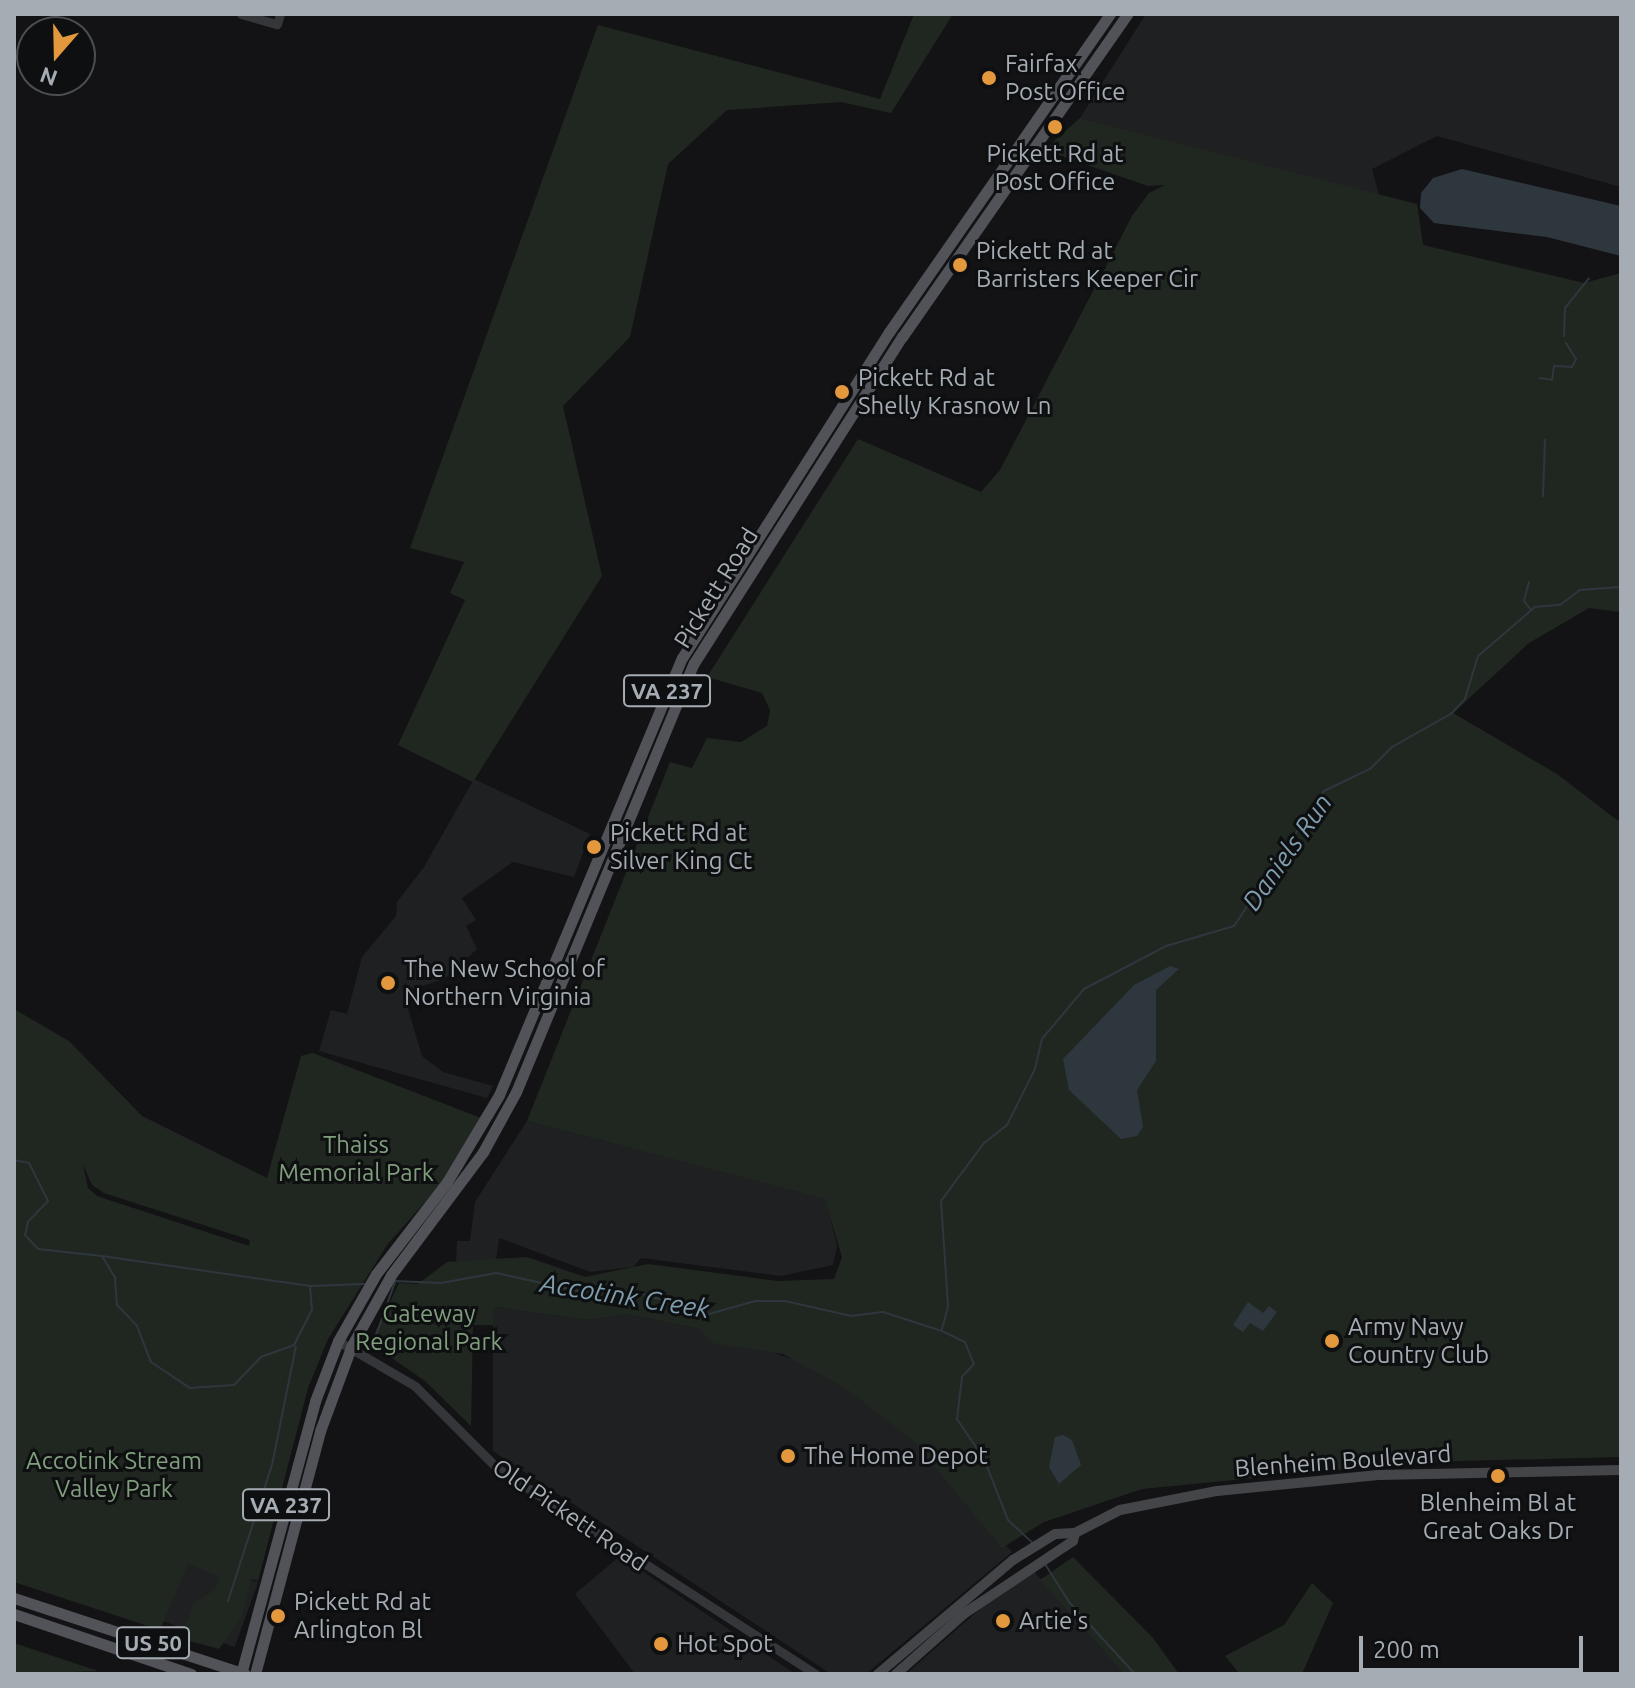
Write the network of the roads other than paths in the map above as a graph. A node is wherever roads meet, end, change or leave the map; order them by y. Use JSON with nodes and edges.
{"nodes":[{"id":1,"x":241,"y":14,"type":"edge"},
{"id":2,"x":1110,"y":14,"type":"edge"},
{"id":3,"x":1127,"y":14,"type":"edge"},
{"id":4,"x":278,"y":19,"type":"edge"},
{"id":5,"x":338,"y":1341,"type":"junction"},
{"id":6,"x":351,"y":1347,"type":"junction"},
{"id":7,"x":1621,"y":1470,"type":"edge"},
{"id":8,"x":1075,"y":1533,"type":"junction"},
{"id":9,"x":14,"y":1598,"type":"edge"},
{"id":10,"x":14,"y":1614,"type":"edge"},
{"id":11,"x":243,"y":1673,"type":"edge"},
{"id":12,"x":191,"y":1674,"type":"edge"},
{"id":13,"x":255,"y":1674,"type":"edge"},
{"id":14,"x":815,"y":1674,"type":"edge"},
{"id":15,"x":878,"y":1674,"type":"edge"},
{"id":16,"x":896,"y":1674,"type":"edge"}],
"edges":[{"from":1,"to":4,"type":"street"},
{"from":2,"to":5,"type":"main road","name":"Pickett Road","number":"VA 237"},
{"from":3,"to":6,"type":"main road","name":"Pickett Road","number":"VA 237"},
{"from":5,"to":6,"type":"street","name":"Old Pickett Road"},
{"from":5,"to":11,"type":"main road","name":"Pickett Road","number":"VA 237"},
{"from":6,"to":13,"type":"main road","name":"Pickett Road","number":"VA 237"},
{"from":6,"to":14,"type":"street","name":"Old Pickett Road"},
{"from":7,"to":8,"type":"main road","name":"Blenheim Boulevard"},
{"from":8,"to":15,"type":"main road","name":"Blenheim Boulevard"},
{"from":8,"to":16,"type":"main road","name":"Blenheim Boulevard"},
{"from":9,"to":11,"type":"main road","number":"US 50"},
{"from":10,"to":12,"type":"main road","number":"US 50"}]}
